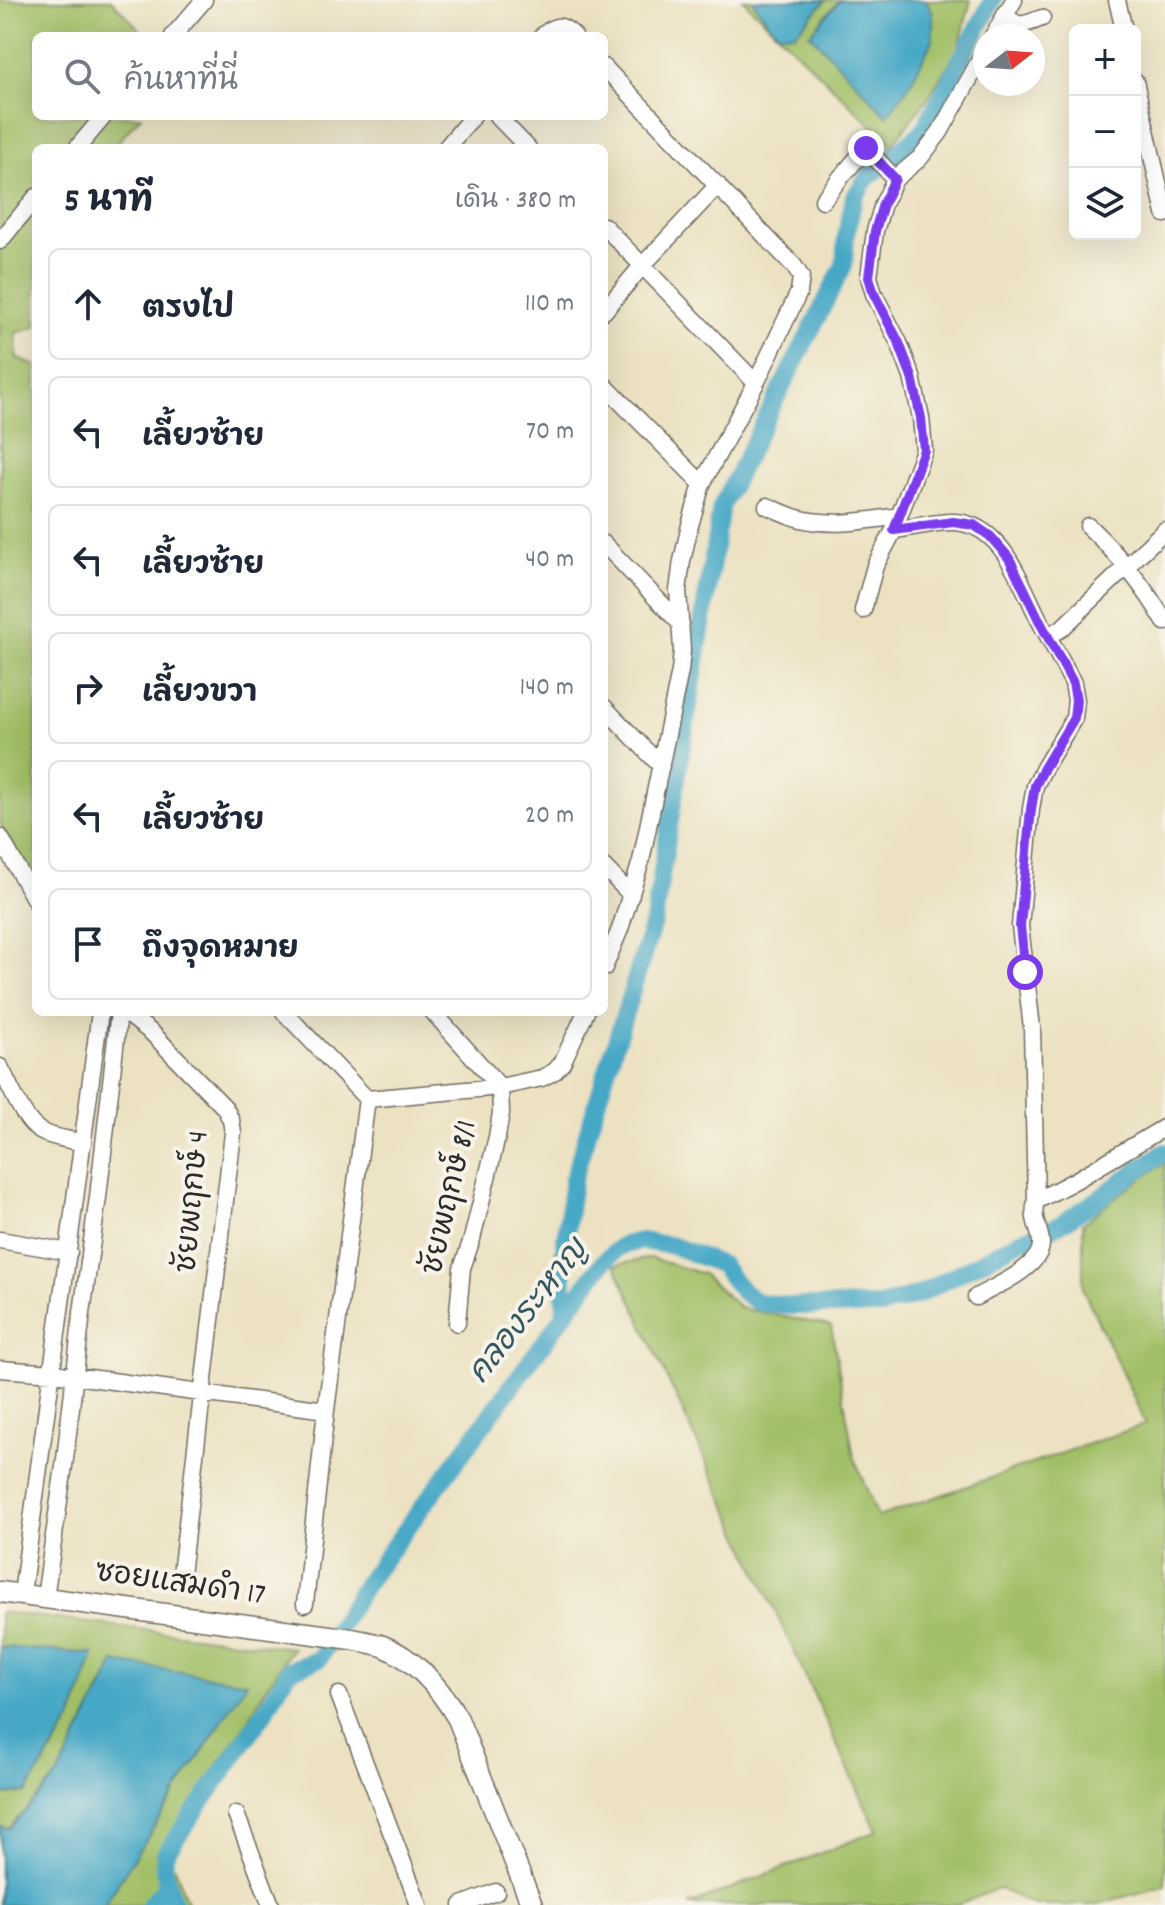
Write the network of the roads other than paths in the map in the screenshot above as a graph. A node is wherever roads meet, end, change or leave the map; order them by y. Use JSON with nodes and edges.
{"nodes":[{"id":1,"x":204,"y":0,"type":"edge"},
{"id":2,"x":1117,"y":0,"type":"edge"},
{"id":3,"x":1009,"y":7,"type":"edge"},
{"id":4,"x":1042,"y":18,"type":"dead end"},
{"id":5,"x":1123,"y":24,"type":"edge"},
{"id":6,"x":176,"y":32,"type":"edge"},
{"id":7,"x":547,"y":32,"type":"edge"},
{"id":8,"x":569,"y":32,"type":"edge"},
{"id":9,"x":608,"y":71,"type":"edge"},
{"id":10,"x":973,"y":73,"type":"edge"},
{"id":11,"x":1138,"y":96,"type":"edge"},
{"id":12,"x":101,"y":120,"type":"edge"},
{"id":13,"x":470,"y":120,"type":"edge"},
{"id":14,"x":501,"y":120,"type":"edge"},
{"id":15,"x":80,"y":144,"type":"edge"},
{"id":16,"x":449,"y":144,"type":"edge"},
{"id":17,"x":524,"y":144,"type":"edge"},
{"id":18,"x":895,"y":179,"type":"junction"},
{"id":19,"x":718,"y":185,"type":"junction"},
{"id":20,"x":823,"y":200,"type":"dead end"},
{"id":21,"x":32,"y":202,"type":"edge"},
{"id":22,"x":1165,"y":214,"type":"edge"},
{"id":23,"x":608,"y":230,"type":"edge"},
{"id":24,"x":0,"y":241,"type":"edge"},
{"id":25,"x":642,"y":266,"type":"junction"},
{"id":26,"x":608,"y":306,"type":"edge"},
{"id":27,"x":756,"y":383,"type":"junction"},
{"id":28,"x":608,"y":389,"type":"edge"},
{"id":29,"x":702,"y":484,"type":"junction"},
{"id":30,"x":767,"y":506,"type":"dead end"},
{"id":31,"x":896,"y":523,"type":"junction"},
{"id":32,"x":1088,"y":526,"type":"dead end"},
{"id":33,"x":1165,"y":530,"type":"edge"},
{"id":34,"x":608,"y":548,"type":"edge"},
{"id":35,"x":1127,"y":567,"type":"junction"},
{"id":36,"x":863,"y":610,"type":"dead end"},
{"id":37,"x":1165,"y":622,"type":"edge"},
{"id":38,"x":681,"y":624,"type":"junction"},
{"id":39,"x":1048,"y":636,"type":"junction"},
{"id":40,"x":608,"y":711,"type":"edge"},
{"id":41,"x":661,"y":766,"type":"junction"},
{"id":42,"x":0,"y":837,"type":"edge"},
{"id":43,"x":608,"y":871,"type":"edge"},
{"id":44,"x":32,"y":895,"type":"edge"},
{"id":45,"x":631,"y":895,"type":"junction"},
{"id":46,"x":608,"y":958,"type":"edge"},
{"id":47,"x":99,"y":1016,"type":"edge"},
{"id":48,"x":121,"y":1016,"type":"edge"},
{"id":49,"x":128,"y":1016,"type":"edge"},
{"id":50,"x":288,"y":1016,"type":"edge"},
{"id":51,"x":437,"y":1016,"type":"edge"},
{"id":52,"x":584,"y":1016,"type":"edge"},
{"id":53,"x":0,"y":1067,"type":"edge"},
{"id":54,"x":500,"y":1087,"type":"junction"},
{"id":55,"x":367,"y":1099,"type":"junction"},
{"id":56,"x":1165,"y":1127,"type":"edge"},
{"id":57,"x":83,"y":1143,"type":"junction"},
{"id":58,"x":77,"y":1194,"type":"junction"},
{"id":59,"x":98,"y":1197,"type":"junction"},
{"id":60,"x":1034,"y":1209,"type":"junction"},
{"id":61,"x":0,"y":1240,"type":"edge"},
{"id":62,"x":69,"y":1252,"type":"junction"},
{"id":63,"x":976,"y":1297,"type":"dead end"},
{"id":64,"x":62,"y":1309,"type":"junction"},
{"id":65,"x":82,"y":1313,"type":"junction"},
{"id":66,"x":457,"y":1323,"type":"dead end"},
{"id":67,"x":0,"y":1369,"type":"edge"},
{"id":68,"x":53,"y":1373,"type":"junction"},
{"id":69,"x":74,"y":1377,"type":"junction"},
{"id":70,"x":203,"y":1393,"type":"junction"},
{"id":71,"x":326,"y":1410,"type":"junction"},
{"id":72,"x":42,"y":1456,"type":"junction"},
{"id":73,"x":65,"y":1459,"type":"junction"},
{"id":74,"x":180,"y":1583,"type":"dead end"},
{"id":75,"x":0,"y":1592,"type":"edge"},
{"id":76,"x":22,"y":1594,"type":"junction"},
{"id":77,"x":45,"y":1598,"type":"junction"},
{"id":78,"x":305,"y":1604,"type":"dead end"},
{"id":79,"x":339,"y":1695,"type":"dead end"},
{"id":80,"x":236,"y":1814,"type":"dead end"},
{"id":81,"x":496,"y":1892,"type":"dead end"},
{"id":82,"x":271,"y":1905,"type":"edge"},
{"id":83,"x":419,"y":1905,"type":"edge"},
{"id":84,"x":462,"y":1905,"type":"edge"},
{"id":85,"x":532,"y":1905,"type":"edge"}],
"edges":[{"from":1,"to":6,"type":"street"},
{"from":2,"to":5,"type":"street"},
{"from":3,"to":4,"type":"street"},
{"from":7,"to":8,"type":"street"},
{"from":9,"to":19,"type":"street"},
{"from":10,"to":18,"type":"street"},
{"from":11,"to":22,"type":"street"},
{"from":12,"to":15,"type":"street"},
{"from":13,"to":16,"type":"street"},
{"from":14,"to":17,"type":"street"},
{"from":18,"to":20,"type":"street"},
{"from":18,"to":31,"type":"street"},
{"from":19,"to":25,"type":"street"},
{"from":19,"to":27,"type":"street"},
{"from":21,"to":24,"type":"street"},
{"from":23,"to":25,"type":"street"},
{"from":25,"to":26,"type":"street"},
{"from":25,"to":27,"type":"street"},
{"from":27,"to":29,"type":"street"},
{"from":28,"to":29,"type":"street"},
{"from":29,"to":38,"type":"street"},
{"from":30,"to":31,"type":"street"},
{"from":31,"to":36,"type":"street"},
{"from":31,"to":39,"type":"street"},
{"from":32,"to":35,"type":"street"},
{"from":33,"to":35,"type":"street"},
{"from":34,"to":38,"type":"street"},
{"from":35,"to":37,"type":"street"},
{"from":35,"to":39,"type":"street"},
{"from":38,"to":41,"type":"street"},
{"from":39,"to":60,"type":"street"},
{"from":40,"to":41,"type":"street"},
{"from":41,"to":45,"type":"street"},
{"from":42,"to":44,"type":"street"},
{"from":43,"to":45,"type":"street"},
{"from":45,"to":46,"type":"street"},
{"from":47,"to":57,"type":"street"},
{"from":48,"to":59,"type":"street"},
{"from":49,"to":70,"type":"street","name":"ชัยพฤกษ์ 4"},
{"from":50,"to":55,"type":"street"},
{"from":51,"to":54,"type":"street"},
{"from":52,"to":54,"type":"street"},
{"from":53,"to":57,"type":"street"},
{"from":54,"to":55,"type":"street"},
{"from":54,"to":66,"type":"street","name":"ชัยพฤกษ์ 8/1"},
{"from":55,"to":71,"type":"street"},
{"from":56,"to":60,"type":"street"},
{"from":57,"to":58,"type":"street"},
{"from":58,"to":59,"type":"street"},
{"from":58,"to":62,"type":"street"},
{"from":59,"to":65,"type":"street"},
{"from":60,"to":63,"type":"street"},
{"from":61,"to":62,"type":"street"},
{"from":62,"to":64,"type":"street"},
{"from":64,"to":65,"type":"street"},
{"from":64,"to":68,"type":"street"},
{"from":65,"to":69,"type":"street"},
{"from":67,"to":68,"type":"street"},
{"from":68,"to":69,"type":"street"},
{"from":68,"to":72,"type":"street"},
{"from":69,"to":70,"type":"street"},
{"from":69,"to":73,"type":"street"},
{"from":70,"to":71,"type":"street"},
{"from":70,"to":74,"type":"street"},
{"from":71,"to":78,"type":"street"},
{"from":72,"to":73,"type":"street"},
{"from":72,"to":76,"type":"street"},
{"from":73,"to":77,"type":"street"},
{"from":75,"to":76,"type":"street","name":"ซอยแสมดำ 17"},
{"from":76,"to":77,"type":"street","name":"ซอยแสมดำ 17"},
{"from":77,"to":85,"type":"street","name":"ซอยแสมดำ 17"},
{"from":79,"to":83,"type":"street"},
{"from":80,"to":82,"type":"street"},
{"from":81,"to":84,"type":"street"}]}
